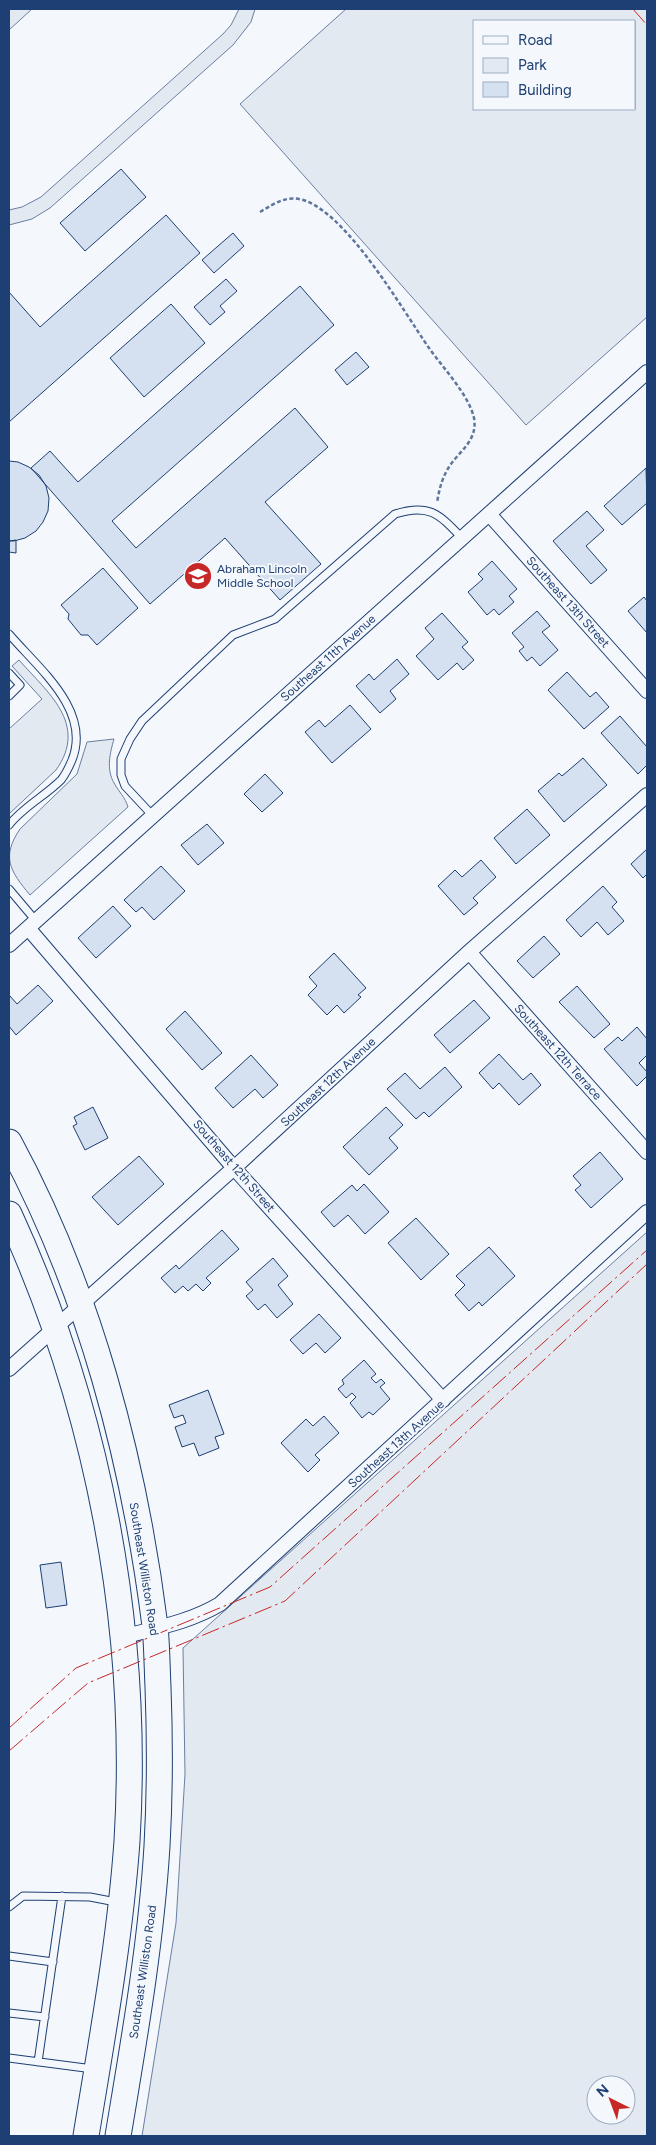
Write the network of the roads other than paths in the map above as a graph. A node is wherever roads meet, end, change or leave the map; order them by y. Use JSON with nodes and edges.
{"nodes":[{"id":1,"x":647,"y":372,"type":"edge"},
{"id":2,"x":489,"y":514,"type":"junction"},
{"id":3,"x":462,"y":538,"type":"junction"},
{"id":4,"x":9,"y":634,"type":"edge"},
{"id":5,"x":9,"y":673,"type":"edge"},
{"id":6,"x":647,"y":691,"type":"edge"},
{"id":7,"x":9,"y":696,"type":"edge"},
{"id":8,"x":647,"y":795,"type":"edge"},
{"id":9,"x":153,"y":816,"type":"junction"},
{"id":10,"x":9,"y":825,"type":"edge"},
{"id":11,"x":9,"y":889,"type":"edge"},
{"id":12,"x":32,"y":924,"type":"junction"},
{"id":13,"x":9,"y":945,"type":"edge"},
{"id":14,"x":469,"y":952,"type":"junction"},
{"id":15,"x":9,"y":1142,"type":"edge"},
{"id":16,"x":647,"y":1152,"type":"edge"},
{"id":17,"x":234,"y":1168,"type":"junction"},
{"id":18,"x":647,"y":1212,"type":"edge"},
{"id":19,"x":9,"y":1214,"type":"edge"},
{"id":20,"x":81,"y":1303,"type":"junction"},
{"id":21,"x":56,"y":1327,"type":"junction"},
{"id":22,"x":9,"y":1368,"type":"edge"},
{"id":23,"x":443,"y":1400,"type":"junction"},
{"id":24,"x":155,"y":1628,"type":"junction"},
{"id":25,"x":122,"y":1636,"type":"junction"},
{"id":26,"x":62,"y":1896,"type":"junction"},
{"id":27,"x":121,"y":1903,"type":"junction"},
{"id":28,"x":152,"y":1905,"type":"junction"},
{"id":29,"x":9,"y":1907,"type":"edge"},
{"id":30,"x":9,"y":1956,"type":"edge"},
{"id":31,"x":53,"y":1962,"type":"junction"},
{"id":32,"x":9,"y":2013,"type":"edge"},
{"id":33,"x":44,"y":2017,"type":"junction"},
{"id":34,"x":9,"y":2058,"type":"edge"},
{"id":35,"x":38,"y":2062,"type":"junction"},
{"id":36,"x":97,"y":2070,"type":"junction"},
{"id":37,"x":86,"y":2136,"type":"edge"},
{"id":38,"x":118,"y":2136,"type":"edge"}],
"edges":[{"from":1,"to":2,"type":"street","name":"Southeast 11th Avenue"},
{"from":2,"to":3,"type":"street","name":"Southeast 11th Avenue"},
{"from":2,"to":6,"type":"street","name":"Southeast 13th Street"},
{"from":3,"to":9,"type":"street","name":"Southeast 11th Avenue"},
{"from":3,"to":9,"type":"lane"},
{"from":4,"to":10,"type":"lane"},
{"from":5,"to":7,"type":"lane"},
{"from":8,"to":14,"type":"street","name":"Southeast 12th Avenue"},
{"from":9,"to":12,"type":"street","name":"Southeast 11th Avenue"},
{"from":11,"to":12,"type":"lane"},
{"from":12,"to":13,"type":"street","name":"Southeast 11th Avenue"},
{"from":12,"to":17,"type":"street","name":"Southeast 12th Street"},
{"from":14,"to":16,"type":"street","name":"Southeast 12th Terrace"},
{"from":14,"to":17,"type":"street","name":"Southeast 12th Avenue"},
{"from":15,"to":20,"type":"highway","name":"Southeast Williston Road"},
{"from":17,"to":20,"type":"street","name":"Southeast 12th Avenue"},
{"from":17,"to":23,"type":"street","name":"Southeast 12th Street"},
{"from":18,"to":23,"type":"street","name":"Southeast 13th Avenue"},
{"from":19,"to":21,"type":"highway"},
{"from":20,"to":21,"type":"street","name":"Southeast 12th Avenue"},
{"from":20,"to":24,"type":"highway","name":"Southeast Williston Road"},
{"from":21,"to":22,"type":"street","name":"Southeast 12th Avenue"},
{"from":21,"to":25,"type":"highway"},
{"from":23,"to":24,"type":"street","name":"Southeast 13th Avenue"},
{"from":24,"to":25,"type":"street","name":"Southeast 13th Avenue"},
{"from":24,"to":28,"type":"highway","name":"Southeast Williston Road"},
{"from":25,"to":27,"type":"highway"},
{"from":26,"to":27,"type":"lane"},
{"from":26,"to":29,"type":"lane"},
{"from":26,"to":31,"type":"lane"},
{"from":27,"to":28,"type":"highway"},
{"from":27,"to":36,"type":"highway"},
{"from":28,"to":38,"type":"highway","name":"Southeast Williston Road"},
{"from":30,"to":31,"type":"lane"},
{"from":31,"to":33,"type":"lane"},
{"from":32,"to":33,"type":"lane"},
{"from":33,"to":35,"type":"lane"},
{"from":34,"to":35,"type":"lane"},
{"from":35,"to":36,"type":"lane"},
{"from":36,"to":37,"type":"highway"}]}
